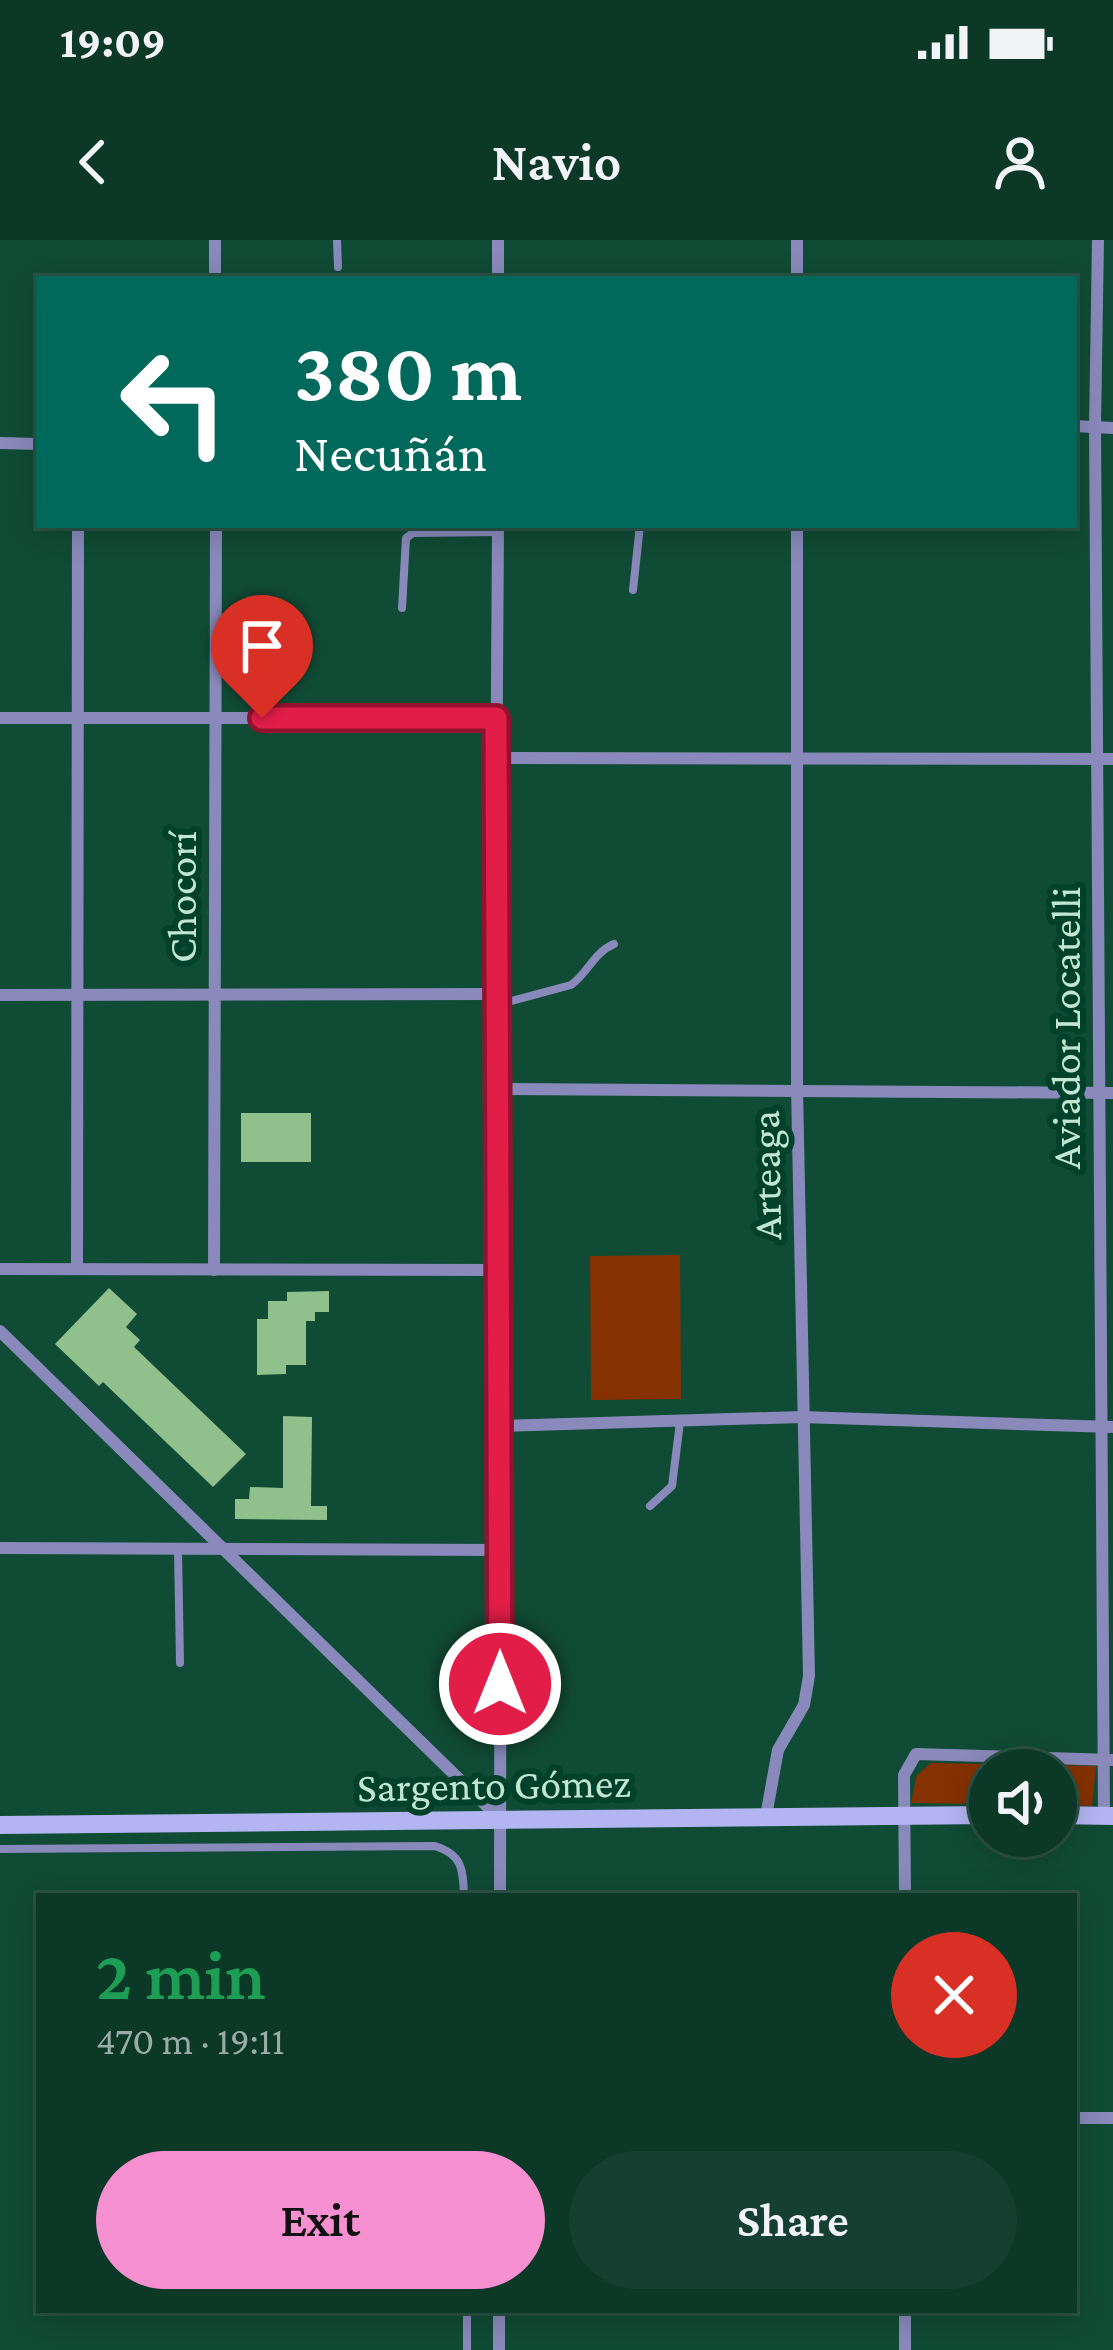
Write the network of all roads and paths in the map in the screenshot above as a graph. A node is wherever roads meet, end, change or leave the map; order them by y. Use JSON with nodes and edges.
{"nodes":[{"id":1,"x":214,"y":240,"type":"edge"},
{"id":2,"x":337,"y":240,"type":"edge"},
{"id":3,"x":498,"y":240,"type":"edge"},
{"id":4,"x":797,"y":240,"type":"edge"},
{"id":5,"x":1098,"y":240,"type":"edge"},
{"id":6,"x":338,"y":267,"type":"dead end"},
{"id":7,"x":215,"y":276,"type":"edge"},
{"id":8,"x":498,"y":276,"type":"edge"},
{"id":9,"x":797,"y":276,"type":"edge"},
{"id":10,"x":1077,"y":426,"type":"edge"},
{"id":11,"x":1096,"y":426,"type":"junction"},
{"id":12,"x":1113,"y":428,"type":"edge"},
{"id":13,"x":0,"y":443,"type":"edge"},
{"id":14,"x":36,"y":444,"type":"edge"},
{"id":15,"x":78,"y":528,"type":"edge"},
{"id":16,"x":216,"y":528,"type":"edge"},
{"id":17,"x":498,"y":528,"type":"edge"},
{"id":18,"x":640,"y":528,"type":"edge"},
{"id":19,"x":796,"y":528,"type":"edge"},
{"id":20,"x":633,"y":590,"type":"dead end"},
{"id":21,"x":402,"y":608,"type":"dead end"},
{"id":22,"x":0,"y":718,"type":"edge"},
{"id":23,"x":216,"y":718,"type":"junction"},
{"id":24,"x":496,"y":718,"type":"junction"},
{"id":25,"x":77,"y":719,"type":"junction"},
{"id":26,"x":1097,"y":757,"type":"junction"},
{"id":27,"x":497,"y":758,"type":"junction"},
{"id":28,"x":796,"y":759,"type":"junction"},
{"id":29,"x":1113,"y":759,"type":"edge"},
{"id":30,"x":614,"y":944,"type":"dead end"},
{"id":31,"x":78,"y":994,"type":"junction"},
{"id":32,"x":214,"y":994,"type":"junction"},
{"id":33,"x":0,"y":995,"type":"edge"},
{"id":34,"x":496,"y":1000,"type":"junction"},
{"id":35,"x":797,"y":1088,"type":"junction"},
{"id":36,"x":497,"y":1089,"type":"junction"},
{"id":37,"x":1106,"y":1093,"type":"edge"},
{"id":38,"x":0,"y":1269,"type":"edge"},
{"id":39,"x":77,"y":1269,"type":"junction"},
{"id":40,"x":214,"y":1270,"type":"junction"},
{"id":41,"x":501,"y":1270,"type":"junction"},
{"id":42,"x":0,"y":1331,"type":"edge"},
{"id":43,"x":801,"y":1417,"type":"junction"},
{"id":44,"x":680,"y":1420,"type":"junction"},
{"id":45,"x":500,"y":1426,"type":"junction"},
{"id":46,"x":1106,"y":1426,"type":"edge"},
{"id":47,"x":650,"y":1506,"type":"dead end"},
{"id":48,"x":0,"y":1548,"type":"edge"},
{"id":49,"x":178,"y":1549,"type":"junction"},
{"id":50,"x":221,"y":1549,"type":"junction"},
{"id":51,"x":501,"y":1550,"type":"junction"},
{"id":52,"x":180,"y":1664,"type":"dead end"},
{"id":53,"x":1108,"y":1760,"type":"edge"},
{"id":54,"x":905,"y":1815,"type":"junction"},
{"id":55,"x":969,"y":1815,"type":"edge"},
{"id":56,"x":1077,"y":1815,"type":"edge"},
{"id":57,"x":766,"y":1816,"type":"junction"},
{"id":58,"x":1108,"y":1816,"type":"edge"},
{"id":59,"x":500,"y":1819,"type":"junction"},
{"id":60,"x":0,"y":1825,"type":"edge"},
{"id":61,"x":0,"y":1849,"type":"edge"},
{"id":62,"x":464,"y":1893,"type":"edge"},
{"id":63,"x":500,"y":1893,"type":"edge"},
{"id":64,"x":905,"y":1893,"type":"edge"},
{"id":65,"x":1077,"y":2118,"type":"edge"},
{"id":66,"x":1113,"y":2118,"type":"edge"},
{"id":67,"x":466,"y":2313,"type":"edge"},
{"id":68,"x":500,"y":2313,"type":"edge"},
{"id":69,"x":905,"y":2313,"type":"edge"},
{"id":70,"x":467,"y":2350,"type":"edge"},
{"id":71,"x":500,"y":2350,"type":"edge"},
{"id":72,"x":905,"y":2350,"type":"edge"}],
"edges":[{"from":1,"to":7,"type":"street"},
{"from":2,"to":6,"type":"lane"},
{"from":3,"to":8,"type":"street"},
{"from":4,"to":9,"type":"street"},
{"from":5,"to":11,"type":"street","name":"Aviador Locatelli"},
{"from":10,"to":11,"type":"street"},
{"from":11,"to":12,"type":"street"},
{"from":11,"to":26,"type":"street","name":"Aviador Locatelli"},
{"from":13,"to":14,"type":"street"},
{"from":15,"to":25,"type":"street"},
{"from":16,"to":23,"type":"street","name":"Chocorí"},
{"from":17,"to":21,"type":"lane"},
{"from":17,"to":24,"type":"street"},
{"from":18,"to":20,"type":"lane"},
{"from":19,"to":28,"type":"street","name":"Arteaga"},
{"from":22,"to":25,"type":"street"},
{"from":23,"to":24,"type":"street"},
{"from":23,"to":25,"type":"street"},
{"from":23,"to":32,"type":"street","name":"Chocorí"},
{"from":24,"to":27,"type":"street"},
{"from":25,"to":31,"type":"street"},
{"from":26,"to":28,"type":"street"},
{"from":26,"to":29,"type":"street"},
{"from":26,"to":37,"type":"street","name":"Aviador Locatelli"},
{"from":27,"to":28,"type":"street"},
{"from":27,"to":34,"type":"street"},
{"from":28,"to":35,"type":"street","name":"Arteaga"},
{"from":30,"to":34,"type":"lane"},
{"from":31,"to":32,"type":"street"},
{"from":31,"to":33,"type":"street"},
{"from":31,"to":39,"type":"street"},
{"from":32,"to":34,"type":"street"},
{"from":32,"to":40,"type":"street","name":"Chocorí"},
{"from":34,"to":36,"type":"street"},
{"from":35,"to":36,"type":"street"},
{"from":35,"to":37,"type":"street"},
{"from":35,"to":43,"type":"street","name":"Arteaga"},
{"from":36,"to":41,"type":"street"},
{"from":37,"to":46,"type":"street","name":"Aviador Locatelli"},
{"from":38,"to":39,"type":"street"},
{"from":39,"to":40,"type":"street"},
{"from":40,"to":41,"type":"street"},
{"from":41,"to":45,"type":"street"},
{"from":42,"to":50,"type":"street"},
{"from":43,"to":44,"type":"street"},
{"from":43,"to":46,"type":"street"},
{"from":43,"to":57,"type":"street","name":"Arteaga"},
{"from":44,"to":45,"type":"street"},
{"from":44,"to":47,"type":"lane"},
{"from":45,"to":51,"type":"street"},
{"from":46,"to":53,"type":"street","name":"Aviador Locatelli"},
{"from":48,"to":49,"type":"street"},
{"from":49,"to":50,"type":"street"},
{"from":49,"to":52,"type":"lane"},
{"from":50,"to":51,"type":"street"},
{"from":50,"to":59,"type":"street"},
{"from":51,"to":59,"type":"street"},
{"from":53,"to":54,"type":"street"},
{"from":53,"to":58,"type":"street","name":"Aviador Locatelli"},
{"from":54,"to":55,"type":"main road","name":"Sargento Gómez"},
{"from":54,"to":57,"type":"main road","name":"Sargento Gómez"},
{"from":54,"to":64,"type":"street"},
{"from":56,"to":58,"type":"main road"},
{"from":57,"to":59,"type":"main road","name":"Sargento Gómez"},
{"from":59,"to":60,"type":"main road","name":"Sargento Gómez"},
{"from":59,"to":63,"type":"street"},
{"from":61,"to":62,"type":"lane"},
{"from":65,"to":66,"type":"street"},
{"from":67,"to":70,"type":"lane"},
{"from":68,"to":71,"type":"street"},
{"from":69,"to":72,"type":"street"}]}
